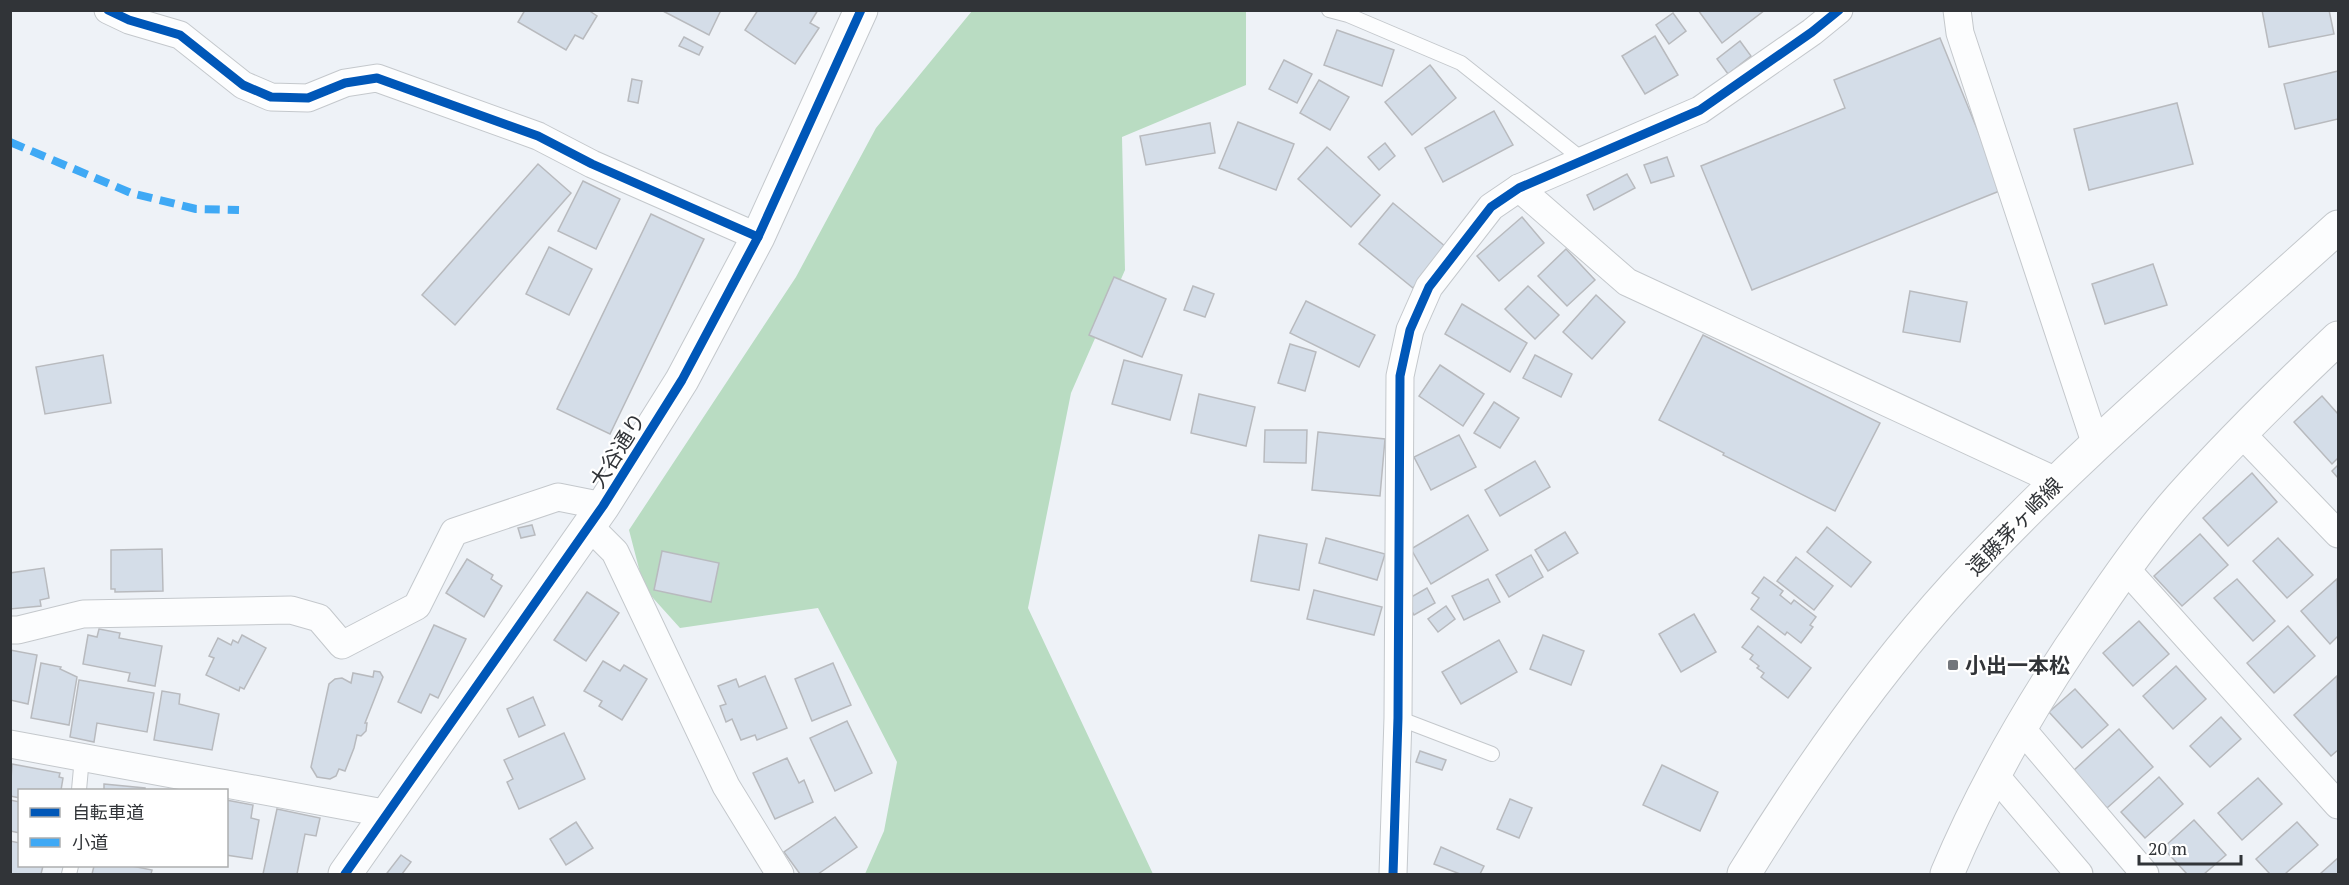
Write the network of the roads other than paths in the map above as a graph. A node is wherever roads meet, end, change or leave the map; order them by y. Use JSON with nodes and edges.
{"nodes":[{"id":1,"x":108,"y":10,"type":"edge"},
{"id":2,"x":861,"y":10,"type":"edge"},
{"id":3,"x":1329,"y":10,"type":"edge"},
{"id":4,"x":1839,"y":10,"type":"edge"},
{"id":5,"x":1957,"y":10,"type":"edge"},
{"id":6,"x":1583,"y":160,"type":"junction"},
{"id":7,"x":1519,"y":188,"type":"junction"},
{"id":8,"x":2338,"y":226,"type":"edge"},
{"id":9,"x":758,"y":237,"type":"junction"},
{"id":10,"x":2338,"y":338,"type":"edge"},
{"id":11,"x":2240,"y":432,"type":"junction"},
{"id":12,"x":2096,"y":445,"type":"junction"},
{"id":13,"x":2056,"y":481,"type":"junction"},
{"id":14,"x":596,"y":516,"type":"junction"},
{"id":15,"x":2338,"y":534,"type":"edge"},
{"id":16,"x":2125,"y":568,"type":"junction"},
{"id":17,"x":10,"y":630,"type":"edge"},
{"id":18,"x":1398,"y":718,"type":"junction"},
{"id":19,"x":2020,"y":727,"type":"junction"},
{"id":20,"x":10,"y":744,"type":"edge"},
{"id":21,"x":1492,"y":754,"type":"dead end"},
{"id":22,"x":82,"y":757,"type":"junction"},
{"id":23,"x":1994,"y":774,"type":"junction"},
{"id":24,"x":79,"y":789,"type":"edge"},
{"id":25,"x":2338,"y":805,"type":"edge"},
{"id":26,"x":389,"y":814,"type":"junction"},
{"id":27,"x":345,"y":874,"type":"edge"},
{"id":28,"x":780,"y":874,"type":"edge"},
{"id":29,"x":1393,"y":874,"type":"edge"},
{"id":30,"x":1744,"y":874,"type":"edge"},
{"id":31,"x":1947,"y":874,"type":"edge"},
{"id":32,"x":2079,"y":874,"type":"edge"},
{"id":33,"x":2145,"y":874,"type":"edge"}],
"edges":[{"from":1,"to":9,"type":"street"},
{"from":2,"to":9,"type":"street","name":"大谷通り"},
{"from":3,"to":6,"type":"lane"},
{"from":4,"to":6,"type":"street"},
{"from":5,"to":12,"type":"street"},
{"from":6,"to":7,"type":"street"},
{"from":7,"to":13,"type":"street"},
{"from":7,"to":18,"type":"street"},
{"from":8,"to":12,"type":"street","name":"遠藤茅ヶ崎線"},
{"from":9,"to":14,"type":"street","name":"大谷通り"},
{"from":10,"to":11,"type":"street"},
{"from":11,"to":15,"type":"street"},
{"from":11,"to":16,"type":"street"},
{"from":12,"to":13,"type":"street","name":"遠藤茅ヶ崎線"},
{"from":13,"to":30,"type":"street","name":"遠藤茅ヶ崎線"},
{"from":14,"to":17,"type":"street"},
{"from":14,"to":26,"type":"street","name":"大谷通り"},
{"from":14,"to":28,"type":"street"},
{"from":16,"to":19,"type":"street"},
{"from":16,"to":25,"type":"street"},
{"from":18,"to":21,"type":"lane"},
{"from":18,"to":29,"type":"street"},
{"from":19,"to":23,"type":"street"},
{"from":19,"to":33,"type":"street"},
{"from":20,"to":22,"type":"street"},
{"from":22,"to":24,"type":"lane"},
{"from":22,"to":26,"type":"street"},
{"from":23,"to":31,"type":"street"},
{"from":23,"to":32,"type":"street"},
{"from":26,"to":27,"type":"street","name":"大谷通り"}]}
